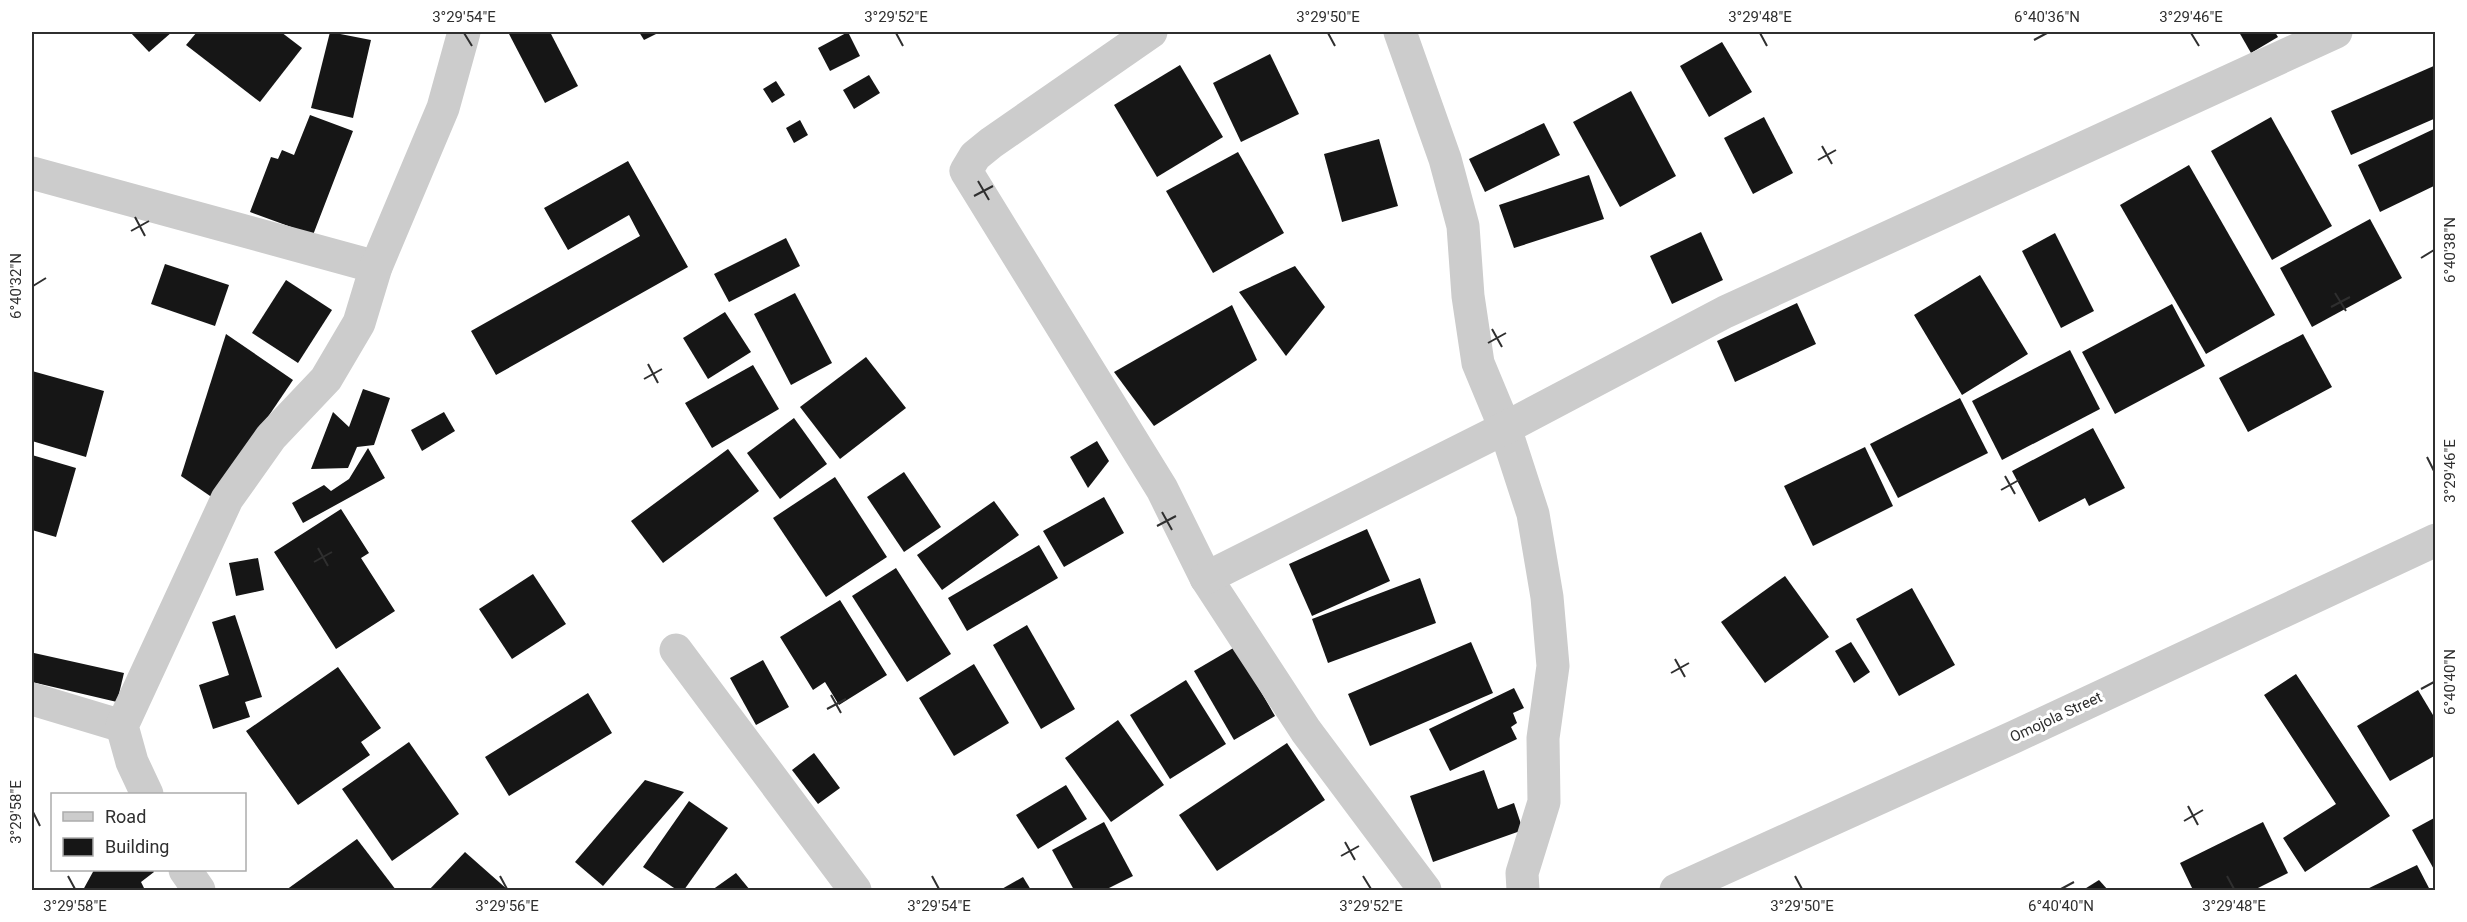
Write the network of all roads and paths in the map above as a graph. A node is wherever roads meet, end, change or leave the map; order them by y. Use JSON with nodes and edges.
{"nodes":[{"id":1,"x":464,"y":32,"type":"edge"},
{"id":2,"x":1151,"y":32,"type":"edge"},
{"id":3,"x":1400,"y":32,"type":"edge"},
{"id":4,"x":2336,"y":32,"type":"edge"},
{"id":5,"x":32,"y":173,"type":"edge"},
{"id":6,"x":376,"y":267,"type":"junction"},
{"id":7,"x":1505,"y":428,"type":"junction"},
{"id":8,"x":2436,"y":540,"type":"edge"},
{"id":9,"x":1206,"y":578,"type":"junction"},
{"id":10,"x":676,"y":650,"type":"dead end"},
{"id":11,"x":32,"y":699,"type":"edge"},
{"id":12,"x":122,"y":726,"type":"junction"},
{"id":13,"x":146,"y":793,"type":"edge"},
{"id":14,"x":186,"y":871,"type":"edge"},
{"id":15,"x":199,"y":891,"type":"edge"},
{"id":16,"x":855,"y":891,"type":"edge"},
{"id":17,"x":1425,"y":891,"type":"edge"},
{"id":18,"x":1523,"y":891,"type":"edge"},
{"id":19,"x":1676,"y":891,"type":"edge"}],
"edges":[{"from":1,"to":6,"type":"street"},
{"from":2,"to":9,"type":"street"},
{"from":3,"to":7,"type":"street"},
{"from":4,"to":7,"type":"street"},
{"from":5,"to":6,"type":"street"},
{"from":6,"to":12,"type":"street"},
{"from":7,"to":9,"type":"street"},
{"from":7,"to":18,"type":"street"},
{"from":8,"to":19,"type":"street","name":"Omojola Street"},
{"from":9,"to":17,"type":"street"},
{"from":10,"to":16,"type":"street"},
{"from":11,"to":12,"type":"street"},
{"from":12,"to":13,"type":"street"},
{"from":14,"to":15,"type":"street"}]}
